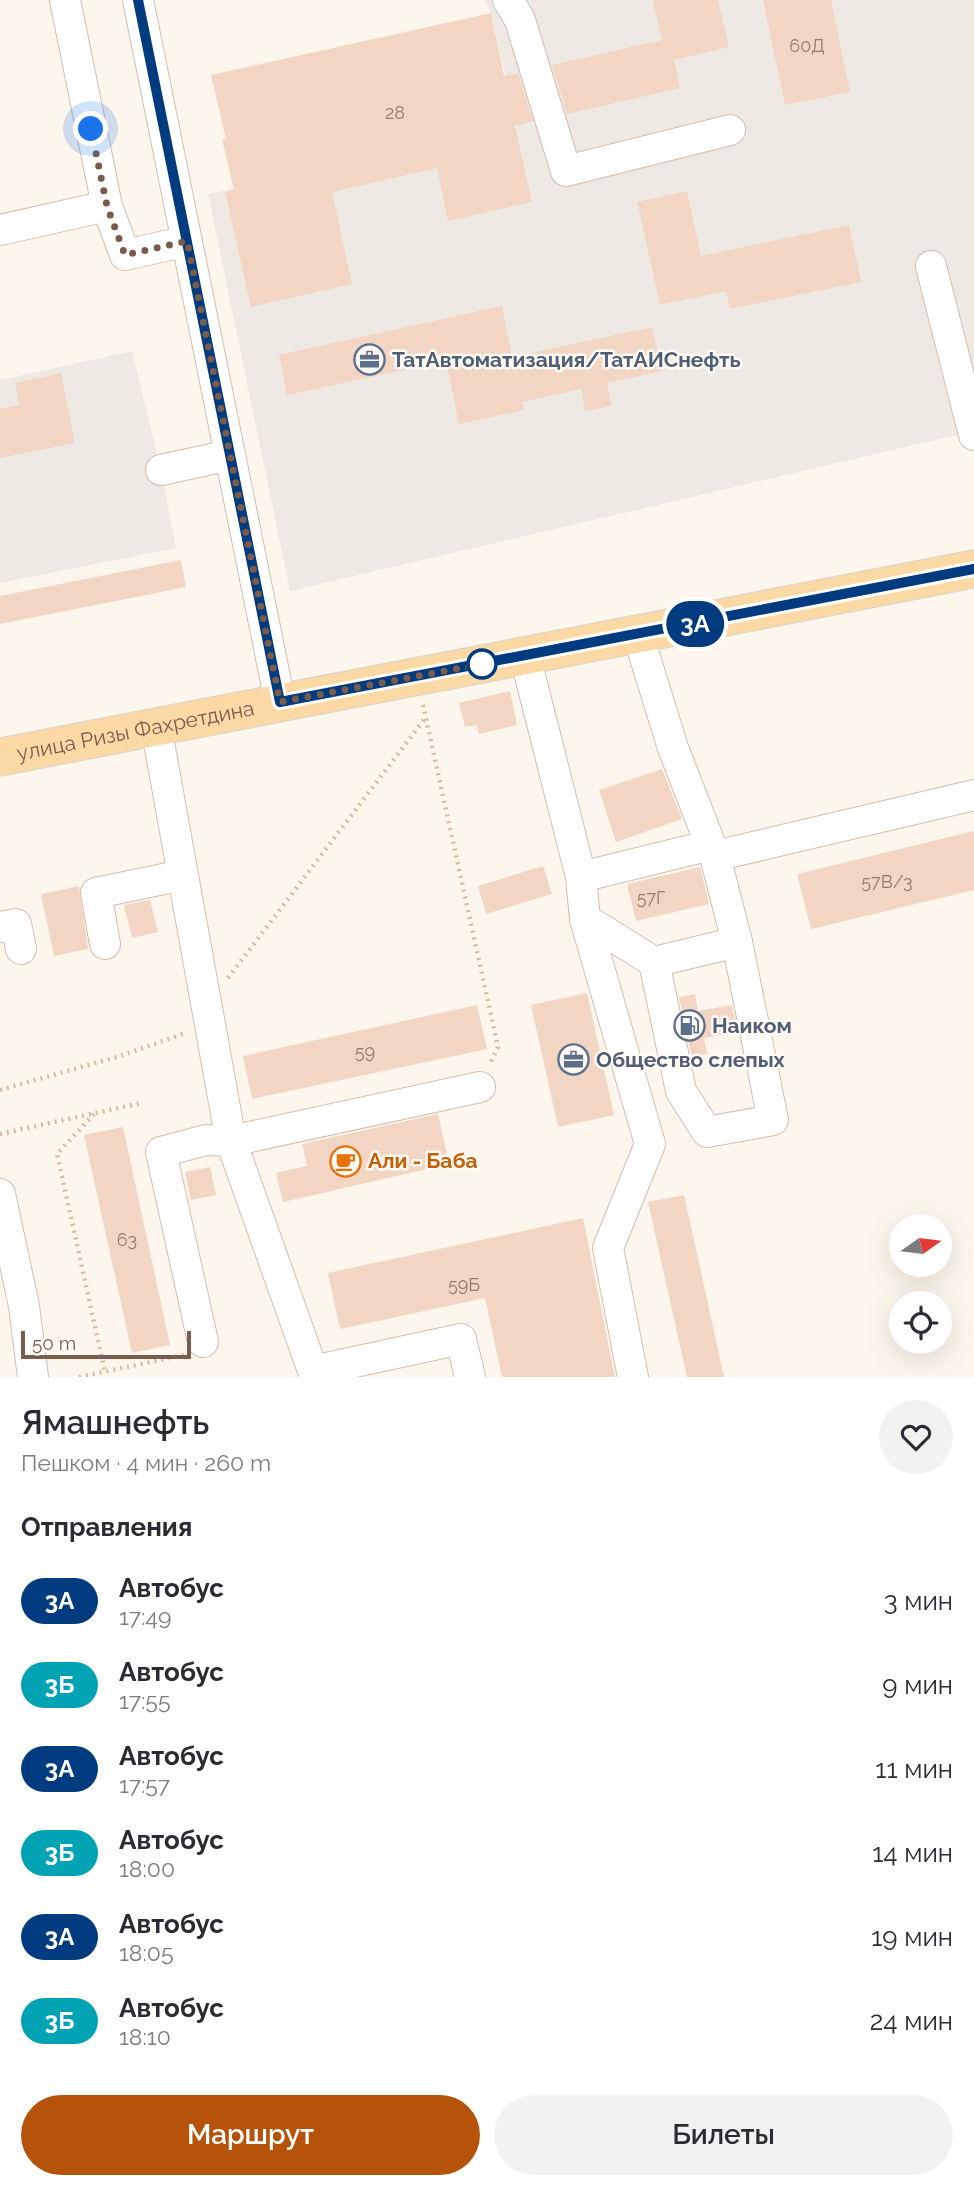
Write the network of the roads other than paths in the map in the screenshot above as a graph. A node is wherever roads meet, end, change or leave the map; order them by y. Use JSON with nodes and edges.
{"nodes":[{"id":1,"x":65,"y":0,"type":"edge"},
{"id":2,"x":138,"y":0,"type":"edge"},
{"id":3,"x":508,"y":0,"type":"edge"},
{"id":4,"x":730,"y":130,"type":"dead end"},
{"id":5,"x":107,"y":206,"type":"junction"},
{"id":6,"x":0,"y":230,"type":"edge"},
{"id":7,"x":187,"y":241,"type":"junction"},
{"id":8,"x":932,"y":266,"type":"dead end"},
{"id":9,"x":974,"y":435,"type":"edge"},
{"id":10,"x":230,"y":455,"type":"junction"},
{"id":11,"x":161,"y":470,"type":"dead end"},
{"id":12,"x":974,"y":569,"type":"edge"},
{"id":13,"x":638,"y":635,"type":"junction"},
{"id":14,"x":526,"y":656,"type":"junction"},
{"id":15,"x":280,"y":702,"type":"junction"},
{"id":16,"x":156,"y":726,"type":"junction"},
{"id":17,"x":0,"y":757,"type":"edge"},
{"id":18,"x":974,"y":795,"type":"edge"},
{"id":19,"x":713,"y":851,"type":"junction"},
{"id":20,"x":183,"y":876,"type":"junction"},
{"id":21,"x":581,"y":877,"type":"junction"},
{"id":22,"x":585,"y":919,"type":"junction"},
{"id":23,"x":0,"y":927,"type":"edge"},
{"id":24,"x":737,"y":942,"type":"junction"},
{"id":25,"x":105,"y":944,"type":"dead end"},
{"id":26,"x":21,"y":950,"type":"dead end"},
{"id":27,"x":654,"y":962,"type":"junction"},
{"id":28,"x":480,"y":1087,"type":"road end"},
{"id":29,"x":231,"y":1141,"type":"junction"},
{"id":30,"x":0,"y":1194,"type":"edge"},
{"id":31,"x":203,"y":1342,"type":"road end"},
{"id":32,"x":33,"y":1377,"type":"edge"},
{"id":33,"x":470,"y":1377,"type":"edge"},
{"id":34,"x":633,"y":1377,"type":"edge"}],
"edges":[{"from":1,"to":5,"type":"street"},
{"from":2,"to":7,"type":"street"},
{"from":3,"to":4,"type":"street"},
{"from":5,"to":6,"type":"street"},
{"from":5,"to":7,"type":"street"},
{"from":7,"to":10,"type":"street"},
{"from":8,"to":9,"type":"street"},
{"from":10,"to":11,"type":"street"},
{"from":10,"to":15,"type":"street"},
{"from":12,"to":13,"type":"main road","name":"улица Ризы Фахретдина"},
{"from":13,"to":14,"type":"main road","name":"улица Ризы Фахретдина"},
{"from":13,"to":19,"type":"street"},
{"from":14,"to":15,"type":"main road","name":"улица Ризы Фахретдина"},
{"from":14,"to":21,"type":"street"},
{"from":15,"to":16,"type":"main road","name":"улица Ризы Фахретдина"},
{"from":16,"to":17,"type":"main road","name":"улица Ризы Фахретдина"},
{"from":16,"to":20,"type":"street"},
{"from":18,"to":19,"type":"street"},
{"from":19,"to":21,"type":"street"},
{"from":19,"to":24,"type":"street"},
{"from":20,"to":25,"type":"street"},
{"from":20,"to":29,"type":"street"},
{"from":21,"to":22,"type":"street"},
{"from":22,"to":27,"type":"street"},
{"from":22,"to":34,"type":"street"},
{"from":23,"to":26,"type":"street"},
{"from":24,"to":27,"type":"street"},
{"from":24,"to":27,"type":"street"},
{"from":28,"to":29,"type":"street"},
{"from":29,"to":31,"type":"street"},
{"from":29,"to":33,"type":"street"},
{"from":30,"to":32,"type":"street"}]}
